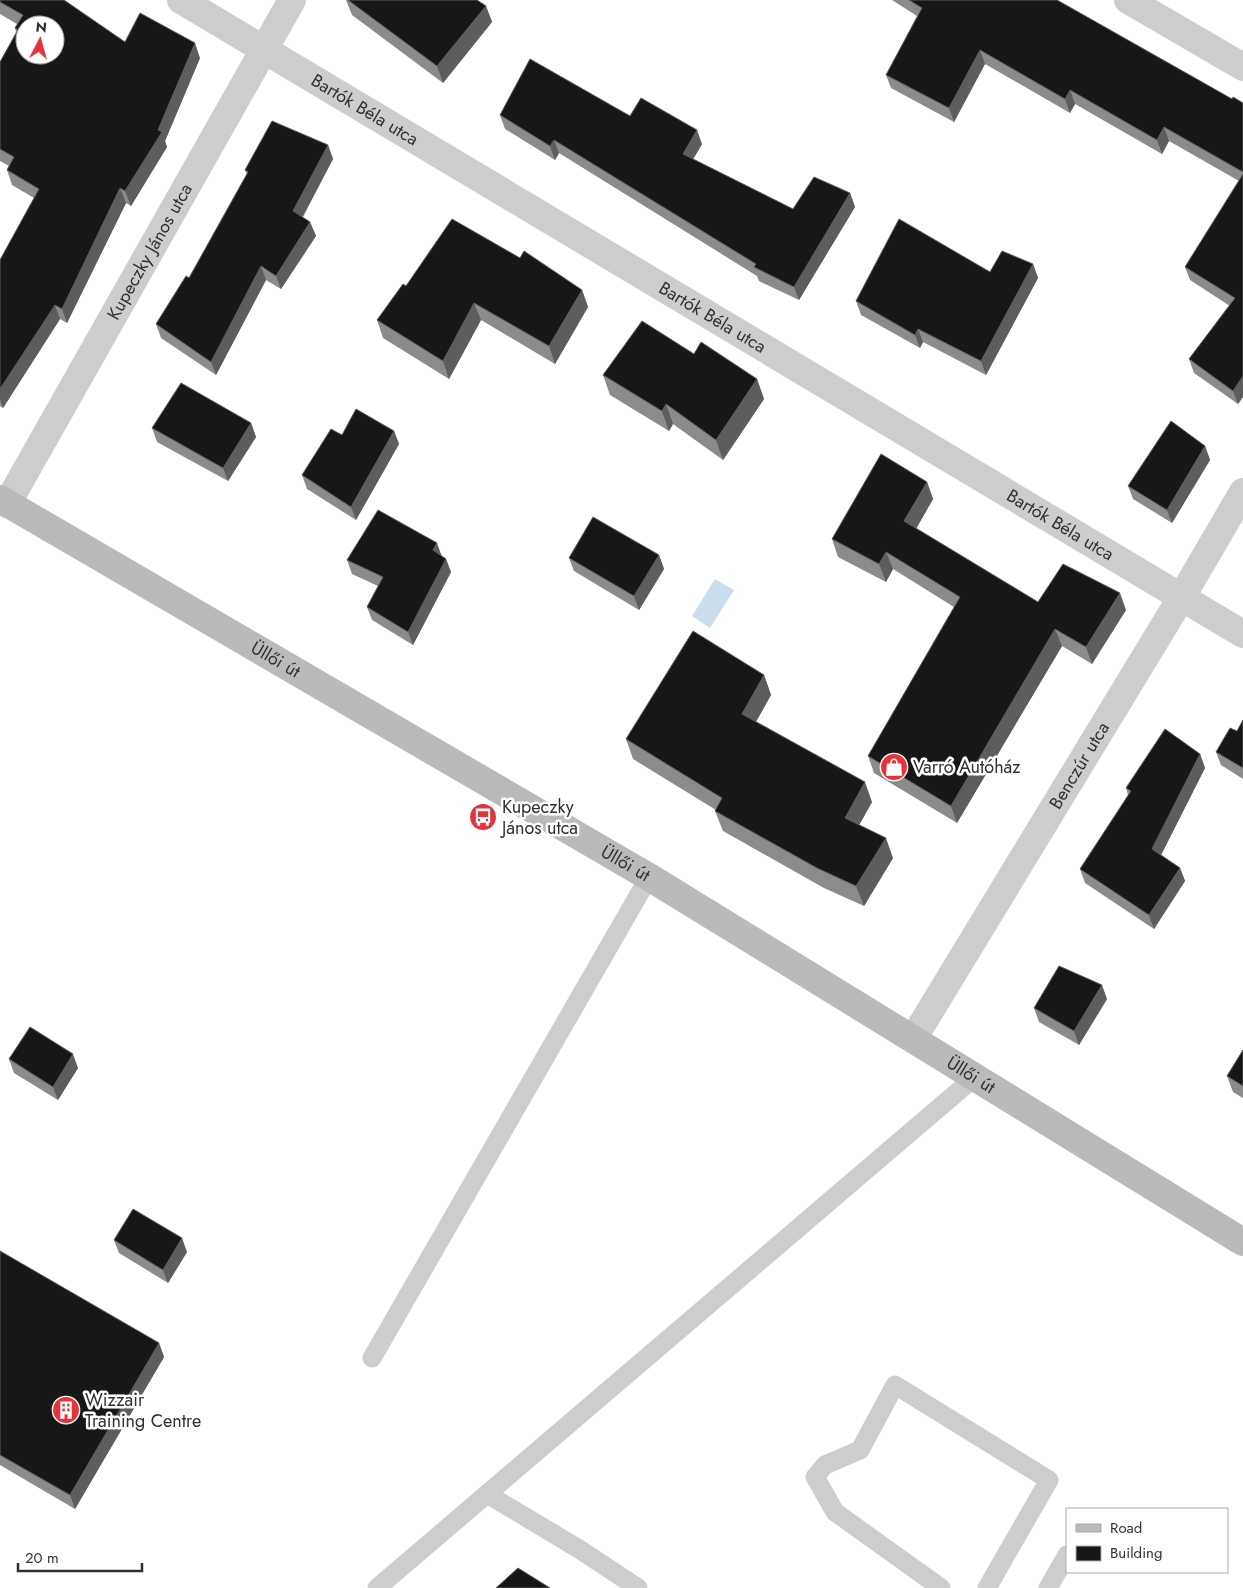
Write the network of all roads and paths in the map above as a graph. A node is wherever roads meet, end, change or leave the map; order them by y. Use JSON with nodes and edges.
{"nodes":[{"id":1,"x":181,"y":0,"type":"edge"},
{"id":2,"x":292,"y":0,"type":"edge"},
{"id":3,"x":1128,"y":0,"type":"edge"},
{"id":4,"x":264,"y":49,"type":"junction"},
{"id":5,"x":1243,"y":67,"type":"edge"},
{"id":6,"x":1243,"y":492,"type":"edge"},
{"id":7,"x":4,"y":502,"type":"edge"},
{"id":8,"x":1181,"y":598,"type":"junction"},
{"id":9,"x":1243,"y":634,"type":"edge"},
{"id":10,"x":650,"y":877,"type":"junction"},
{"id":11,"x":913,"y":1039,"type":"junction"},
{"id":12,"x":975,"y":1077,"type":"junction"},
{"id":13,"x":1243,"y":1242,"type":"edge"},
{"id":14,"x":372,"y":1358,"type":"dead end"},
{"id":15,"x":486,"y":1494,"type":"junction"},
{"id":16,"x":1066,"y":1558,"type":"edge"},
{"id":17,"x":377,"y":1588,"type":"edge"},
{"id":18,"x":638,"y":1588,"type":"edge"},
{"id":19,"x":942,"y":1588,"type":"edge"},
{"id":20,"x":987,"y":1588,"type":"edge"},
{"id":21,"x":1048,"y":1588,"type":"edge"}],
"edges":[{"from":1,"to":4,"type":"street","name":"Bartók Béla utca"},
{"from":2,"to":4,"type":"street","name":"Kupeczky János utca"},
{"from":3,"to":5,"type":"street"},
{"from":4,"to":7,"type":"street","name":"Kupeczky János utca"},
{"from":4,"to":8,"type":"street","name":"Bartók Béla utca"},
{"from":6,"to":8,"type":"street","name":"Benczúr utca"},
{"from":7,"to":10,"type":"main road","name":"Üllői út"},
{"from":8,"to":9,"type":"street","name":"Bartók Béla utca"},
{"from":8,"to":11,"type":"street","name":"Benczúr utca"},
{"from":10,"to":11,"type":"main road","name":"Üllői út"},
{"from":10,"to":14,"type":"lane"},
{"from":11,"to":12,"type":"main road","name":"Üllői út"},
{"from":12,"to":13,"type":"main road","name":"Üllői út"},
{"from":12,"to":15,"type":"lane"},
{"from":15,"to":17,"type":"lane"},
{"from":15,"to":18,"type":"lane"},
{"from":16,"to":21,"type":"lane"},
{"from":19,"to":20,"type":"lane"}]}
